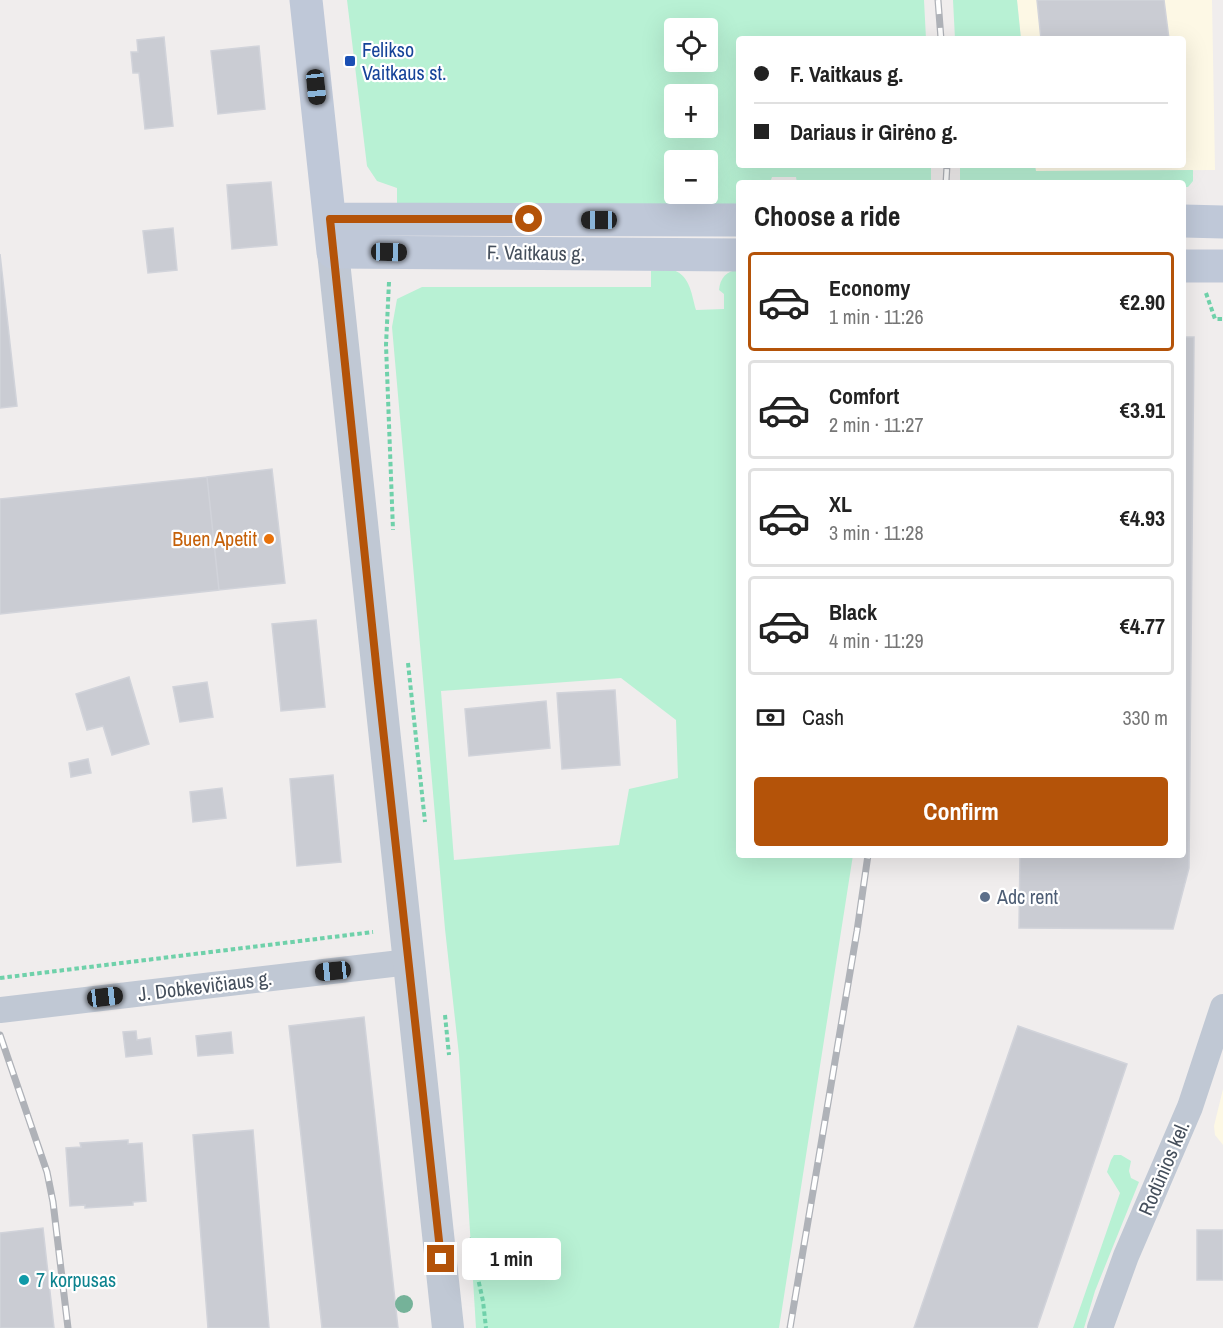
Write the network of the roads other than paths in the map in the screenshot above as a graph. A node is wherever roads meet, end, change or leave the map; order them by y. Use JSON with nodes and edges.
{"nodes":[{"id":1,"x":306,"y":0,"type":"edge"},
{"id":2,"x":330,"y":219,"type":"junction"},
{"id":3,"x":736,"y":220,"type":"edge"},
{"id":4,"x":1186,"y":221,"type":"edge"},
{"id":5,"x":1223,"y":222,"type":"edge"},
{"id":6,"x":333,"y":252,"type":"junction"},
{"id":7,"x":736,"y":255,"type":"edge"},
{"id":8,"x":410,"y":962,"type":"junction"},
{"id":9,"x":1223,"y":1007,"type":"edge"},
{"id":10,"x":0,"y":1010,"type":"edge"},
{"id":11,"x":448,"y":1328,"type":"edge"},
{"id":12,"x":1100,"y":1328,"type":"edge"}],
"edges":[{"from":1,"to":2,"type":"main road"},
{"from":2,"to":3,"type":"main road","name":"F. Vaitkaus g."},
{"from":2,"to":6,"type":"main road"},
{"from":4,"to":5,"type":"main road"},
{"from":6,"to":7,"type":"main road","name":"F. Vaitkaus g."},
{"from":6,"to":8,"type":"street"},
{"from":8,"to":10,"type":"street","name":"J. Dobkevičiaus g."},
{"from":8,"to":11,"type":"street"},
{"from":9,"to":12,"type":"street","name":"Rodūnios kel."}]}
